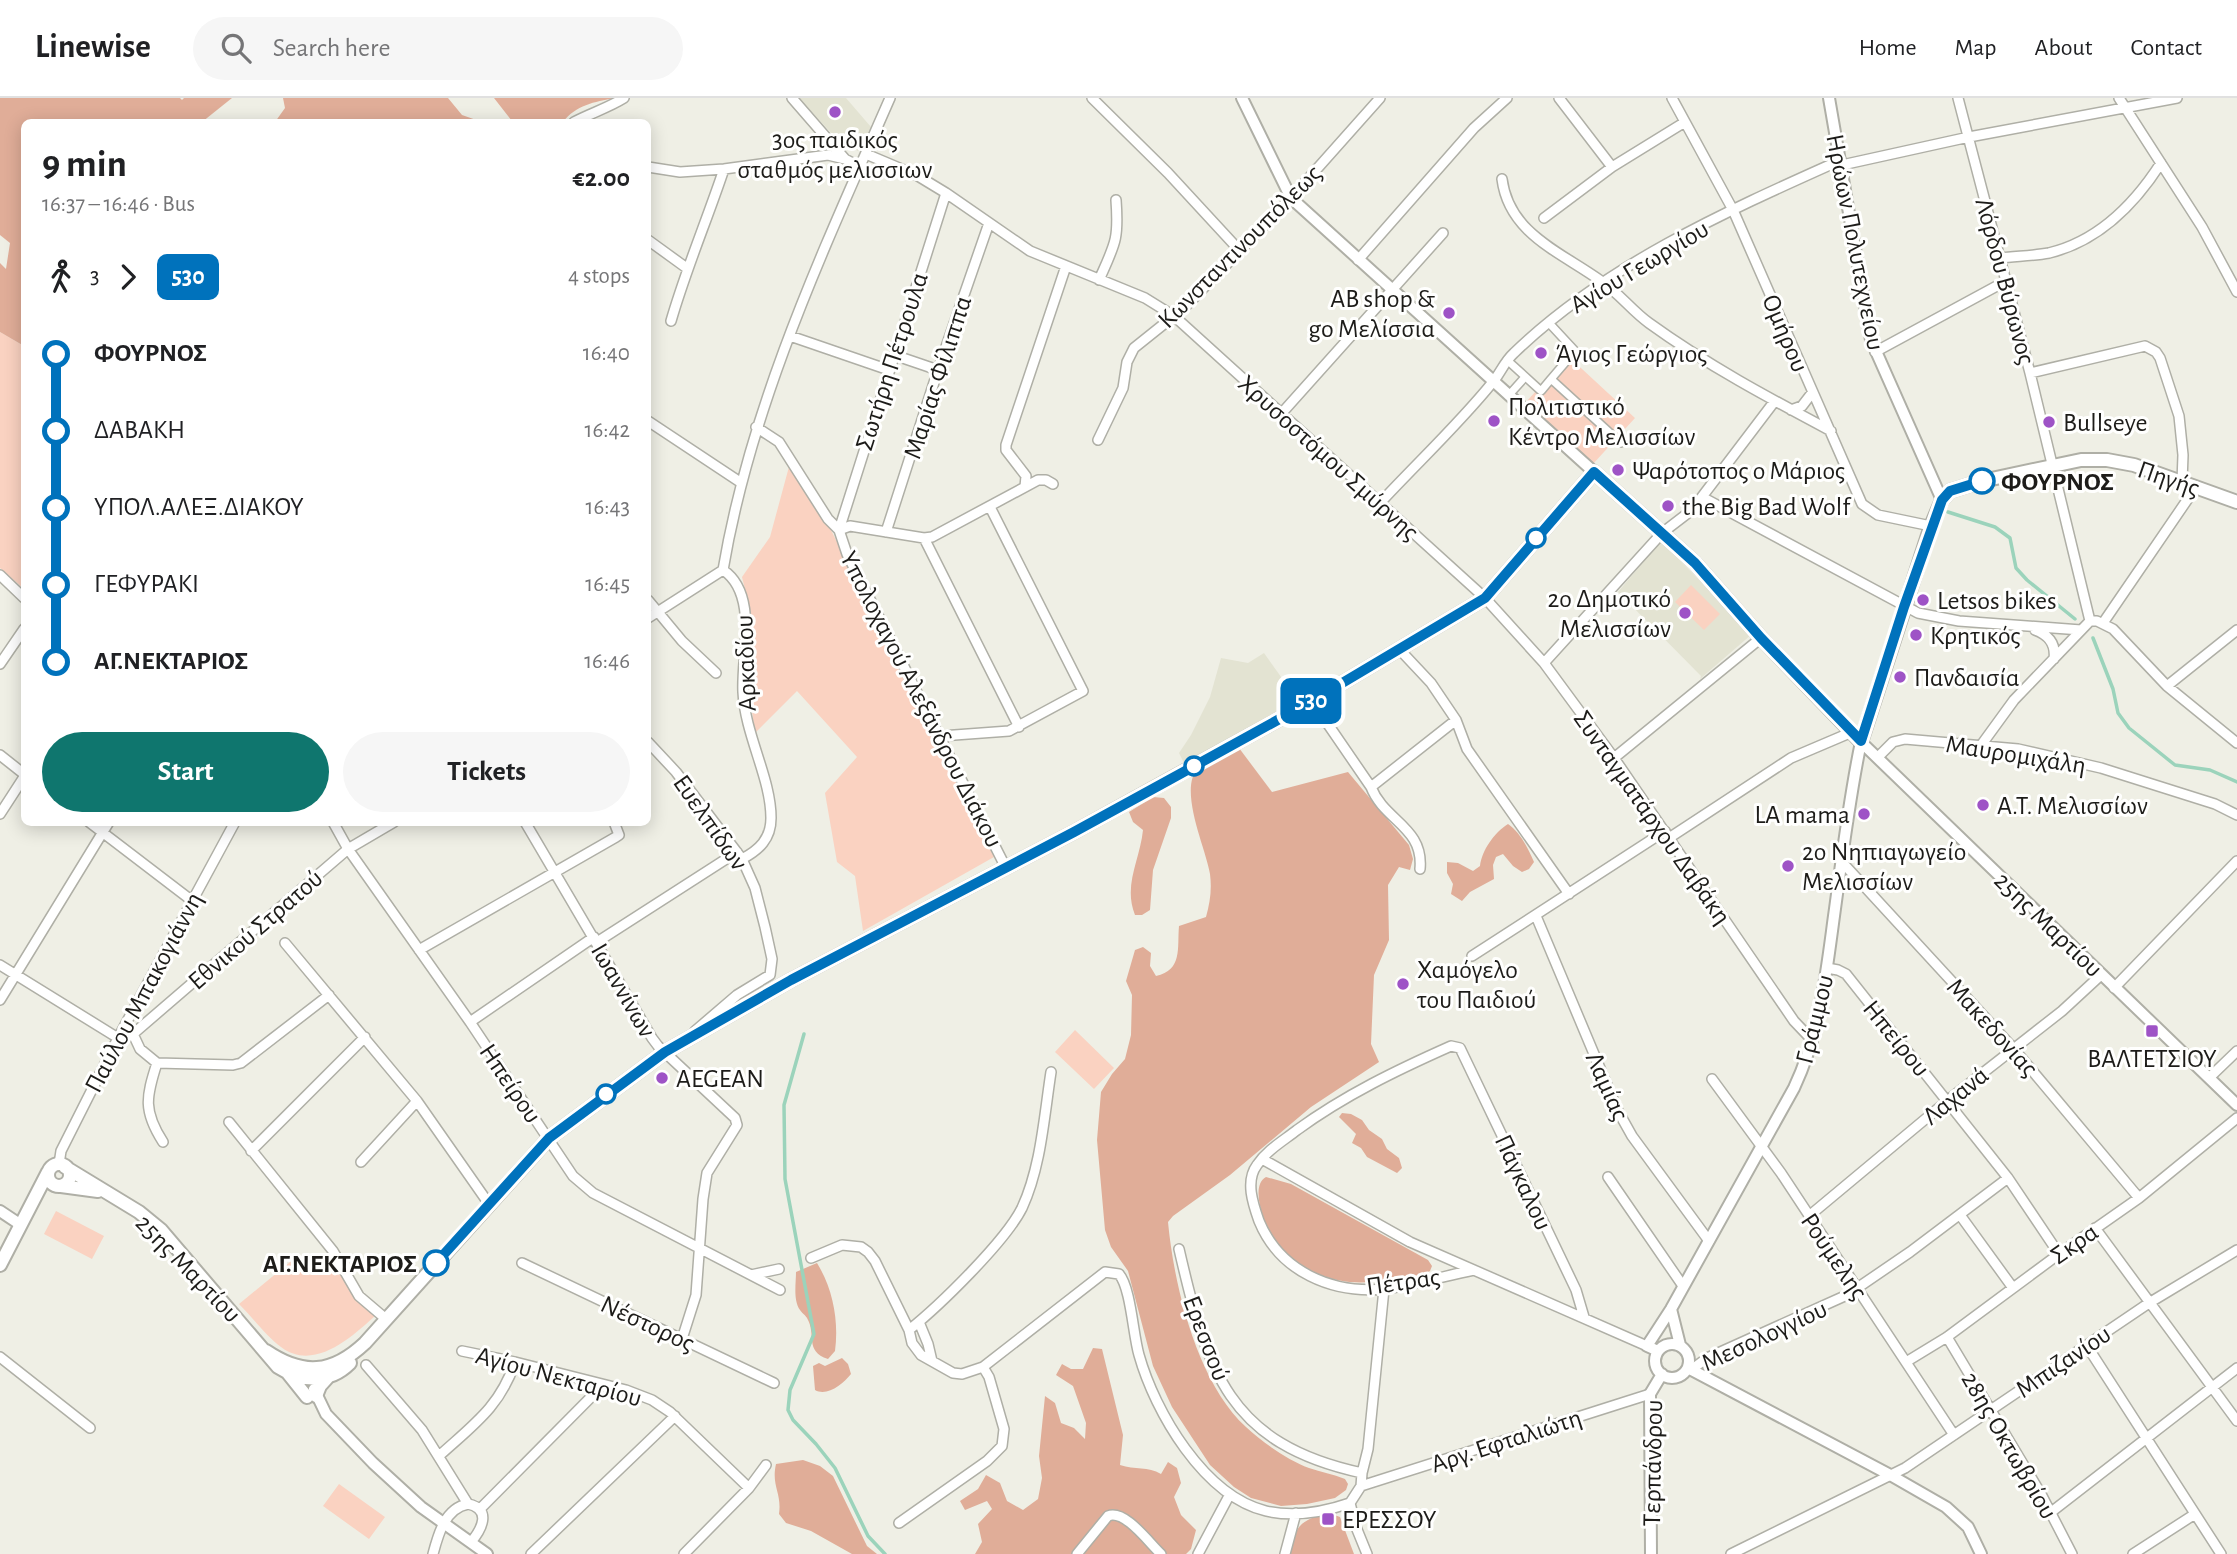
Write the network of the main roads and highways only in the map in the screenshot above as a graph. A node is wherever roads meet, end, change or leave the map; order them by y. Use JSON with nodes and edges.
{"nodes":[{"id":1,"x":2237,"y":502,"type":"edge"},
{"id":2,"x":1871,"y":710,"type":"junction"},
{"id":3,"x":1841,"y":721,"type":"junction"},
{"id":4,"x":58,"y":1168,"type":"junction"},
{"id":5,"x":60,"y":1186,"type":"junction"},
{"id":6,"x":106,"y":1192,"type":"junction"},
{"id":7,"x":34,"y":1201,"type":"junction"},
{"id":8,"x":0,"y":1265,"type":"edge"},
{"id":9,"x":365,"y":1343,"type":"junction"},
{"id":10,"x":267,"y":1351,"type":"junction"},
{"id":11,"x":287,"y":1372,"type":"junction"},
{"id":12,"x":308,"y":1374,"type":"junction"},
{"id":13,"x":329,"y":1376,"type":"junction"}],
"edges":[{"from":1,"to":2,"type":"main road","name":"Πηγής"},
{"from":2,"to":3,"type":"main road"},
{"from":2,"to":3,"type":"main road"},
{"from":3,"to":9,"type":"main road"},
{"from":4,"to":5,"type":"main road"},
{"from":4,"to":5,"type":"main road"},
{"from":4,"to":6,"type":"main road","name":"25ης Μαρτίου"},
{"from":4,"to":7,"type":"main road","name":"Παύλου Μπακογιάννη"},
{"from":5,"to":6,"type":"main road","name":"25ης Μαρτίου"},
{"from":5,"to":7,"type":"main road","name":"Παύλου Μπακογιάννη"},
{"from":6,"to":10,"type":"main road","name":"25ης Μαρτίου"},
{"from":7,"to":8,"type":"main road","name":"Παύλου Μπακογιάννη"},
{"from":9,"to":12,"type":"main road"},
{"from":9,"to":13,"type":"main road"},
{"from":10,"to":11,"type":"main road","name":"25ης Μαρτίου"},
{"from":10,"to":12,"type":"main road","name":"25ης Μαρτίου"},
{"from":11,"to":12,"type":"main road","name":"25ης Μαρτίου"},
{"from":11,"to":13,"type":"main road"},
{"from":12,"to":13,"type":"main road"}]}
